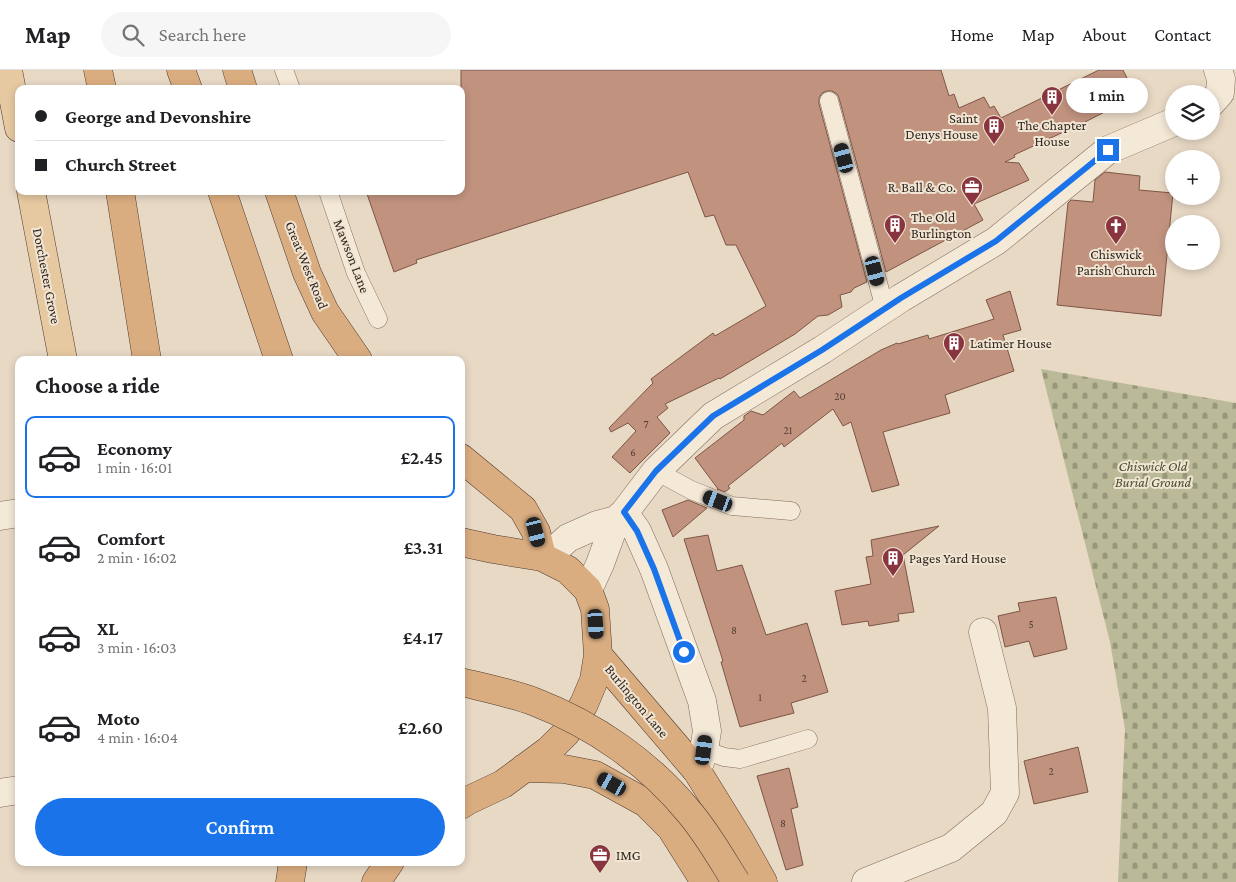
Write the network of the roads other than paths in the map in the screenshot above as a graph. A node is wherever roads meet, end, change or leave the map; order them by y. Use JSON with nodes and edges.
{"nodes":[{"id":1,"x":8,"y":70,"type":"edge"},
{"id":2,"x":98,"y":70,"type":"edge"},
{"id":3,"x":182,"y":70,"type":"edge"},
{"id":4,"x":237,"y":70,"type":"edge"},
{"id":5,"x":284,"y":70,"type":"edge"},
{"id":6,"x":101,"y":85,"type":"edge"},
{"id":7,"x":187,"y":85,"type":"edge"},
{"id":8,"x":242,"y":85,"type":"edge"},
{"id":9,"x":290,"y":85,"type":"edge"},
{"id":10,"x":829,"y":100,"type":"dead end"},
{"id":11,"x":15,"y":107,"type":"edge"},
{"id":12,"x":1165,"y":126,"type":"edge"},
{"id":13,"x":32,"y":195,"type":"edge"},
{"id":14,"x":121,"y":195,"type":"edge"},
{"id":15,"x":223,"y":195,"type":"edge"},
{"id":16,"x":280,"y":195,"type":"edge"},
{"id":17,"x":329,"y":195,"type":"edge"},
{"id":18,"x":885,"y":309,"type":"junction"},
{"id":19,"x":378,"y":319,"type":"dead end"},
{"id":20,"x":62,"y":356,"type":"edge"},
{"id":21,"x":147,"y":356,"type":"edge"},
{"id":22,"x":278,"y":356,"type":"edge"},
{"id":23,"x":355,"y":356,"type":"edge"},
{"id":24,"x":465,"y":461,"type":"edge"},
{"id":25,"x":656,"y":471,"type":"junction"},
{"id":26,"x":791,"y":511,"type":"dead end"},
{"id":27,"x":15,"y":514,"type":"edge"},
{"id":28,"x":0,"y":516,"type":"edge"},
{"id":29,"x":620,"y":516,"type":"junction"},
{"id":30,"x":465,"y":543,"type":"edge"},
{"id":31,"x":544,"y":558,"type":"junction"},
{"id":32,"x":588,"y":590,"type":"junction"},
{"id":33,"x":983,"y":632,"type":"dead end"},
{"id":34,"x":598,"y":655,"type":"junction"},
{"id":35,"x":465,"y":683,"type":"edge"},
{"id":36,"x":808,"y":739,"type":"dead end"},
{"id":37,"x":701,"y":760,"type":"junction"},
{"id":38,"x":524,"y":768,"type":"junction"},
{"id":39,"x":15,"y":791,"type":"edge"},
{"id":40,"x":0,"y":793,"type":"edge"},
{"id":41,"x":465,"y":801,"type":"edge"},
{"id":42,"x":292,"y":866,"type":"edge"},
{"id":43,"x":387,"y":866,"type":"edge"},
{"id":44,"x":290,"y":882,"type":"edge"},
{"id":45,"x":376,"y":882,"type":"edge"},
{"id":46,"x":705,"y":882,"type":"edge"},
{"id":47,"x":736,"y":882,"type":"edge"},
{"id":48,"x":763,"y":882,"type":"edge"},
{"id":49,"x":866,"y":882,"type":"edge"}],
"edges":[{"from":1,"to":11,"type":"main road"},
{"from":2,"to":6,"type":"highway"},
{"from":3,"to":7,"type":"highway"},
{"from":4,"to":8,"type":"highway"},
{"from":5,"to":9,"type":"lane"},
{"from":10,"to":18,"type":"lane"},
{"from":12,"to":18,"type":"street"},
{"from":13,"to":20,"type":"main road","name":"Dorchester Grove"},
{"from":14,"to":21,"type":"highway"},
{"from":15,"to":22,"type":"highway"},
{"from":16,"to":23,"type":"highway","name":"Great West Road"},
{"from":17,"to":19,"type":"lane","name":"Mawson Lane"},
{"from":18,"to":25,"type":"street"},
{"from":24,"to":31,"type":"highway"},
{"from":25,"to":26,"type":"lane"},
{"from":25,"to":29,"type":"street"},
{"from":27,"to":28,"type":"street"},
{"from":29,"to":31,"type":"street"},
{"from":29,"to":32,"type":"street"},
{"from":29,"to":37,"type":"street"},
{"from":30,"to":31,"type":"highway"},
{"from":31,"to":32,"type":"highway"},
{"from":32,"to":34,"type":"highway"},
{"from":33,"to":49,"type":"street"},
{"from":34,"to":37,"type":"highway","name":"Burlington Lane"},
{"from":34,"to":38,"type":"highway"},
{"from":35,"to":47,"type":"highway","bridge":true},
{"from":36,"to":37,"type":"lane"},
{"from":37,"to":48,"type":"highway","name":"Burlington Lane"},
{"from":38,"to":41,"type":"highway"},
{"from":38,"to":46,"type":"highway"},
{"from":39,"to":40,"type":"street"},
{"from":42,"to":44,"type":"highway"},
{"from":43,"to":45,"type":"highway"}]}
